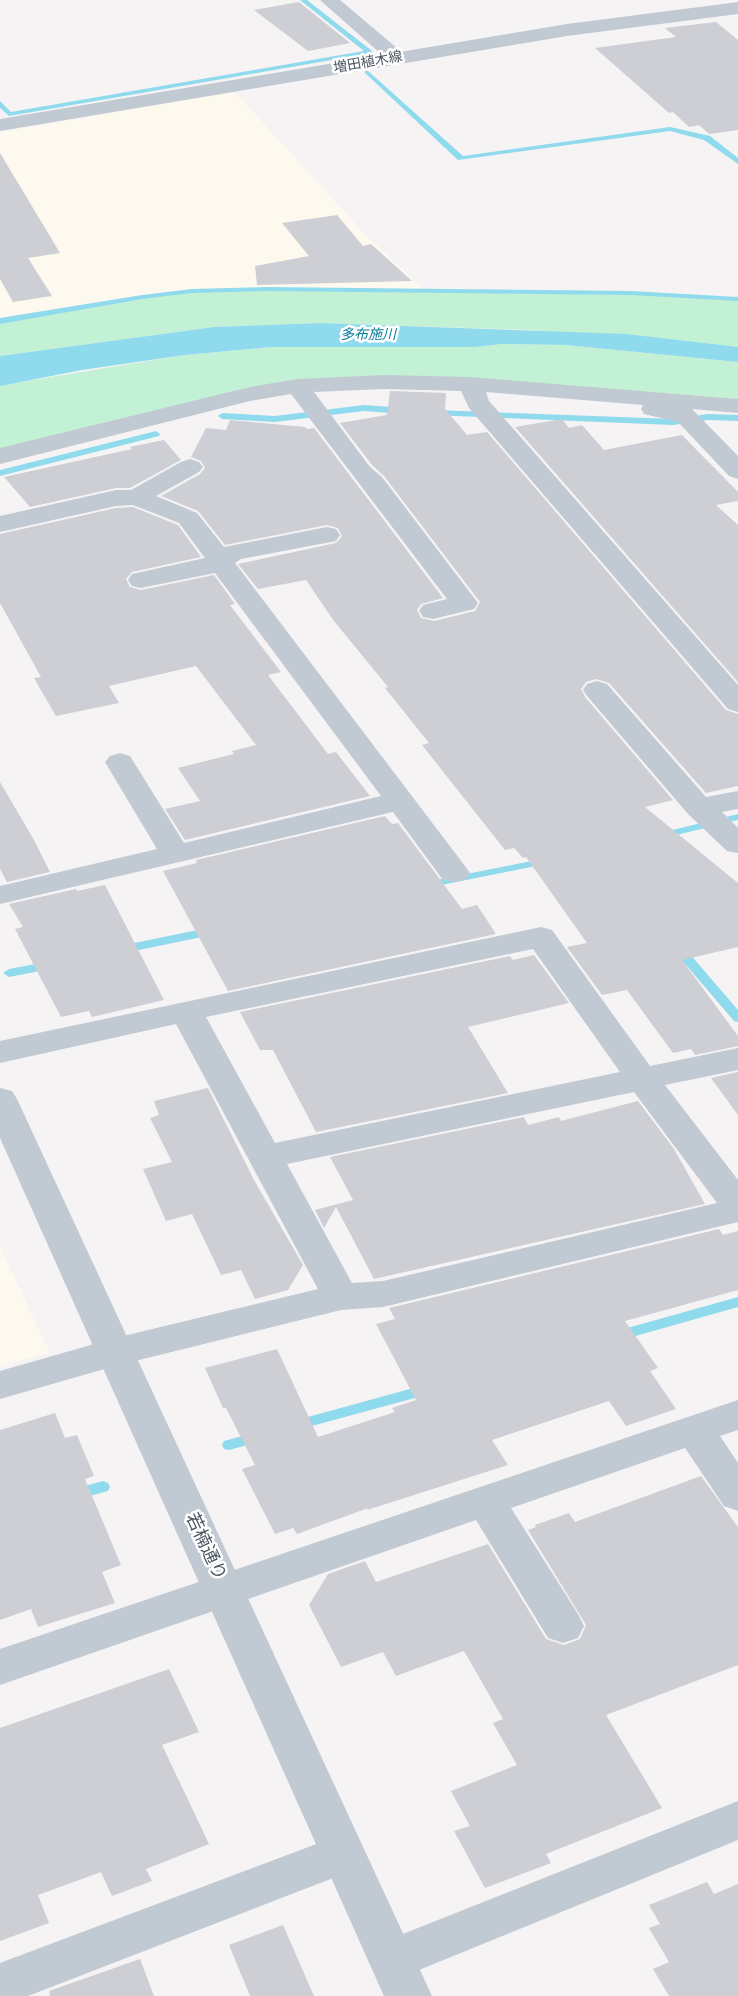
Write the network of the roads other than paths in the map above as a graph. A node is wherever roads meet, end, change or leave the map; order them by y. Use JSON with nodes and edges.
{"nodes":[{"id":1,"x":329,"y":0,"type":"edge"},
{"id":2,"x":738,"y":8,"type":"edge"},
{"id":3,"x":397,"y":58,"type":"junction"},
{"id":4,"x":0,"y":125,"type":"edge"},
{"id":5,"x":470,"y":384,"type":"junction"},
{"id":6,"x":297,"y":386,"type":"junction"},
{"id":7,"x":602,"y":394,"type":"junction"},
{"id":8,"x":738,"y":406,"type":"edge"},
{"id":9,"x":0,"y":456,"type":"edge"},
{"id":10,"x":190,"y":467,"type":"dead end"},
{"id":11,"x":738,"y":471,"type":"edge"},
{"id":12,"x":136,"y":497,"type":"junction"},
{"id":13,"x":0,"y":524,"type":"edge"},
{"id":14,"x":327,"y":535,"type":"dead end"},
{"id":15,"x":220,"y":560,"type":"junction"},
{"id":16,"x":141,"y":580,"type":"dead end"},
{"id":17,"x":433,"y":611,"type":"dead end"},
{"id":18,"x":597,"y":690,"type":"dead end"},
{"id":19,"x":738,"y":703,"type":"edge"},
{"id":20,"x":120,"y":762,"type":"dead end"},
{"id":21,"x":738,"y":800,"type":"edge"},
{"id":22,"x":400,"y":801,"type":"junction"},
{"id":23,"x":716,"y":824,"type":"edge"},
{"id":24,"x":175,"y":853,"type":"junction"},
{"id":25,"x":454,"y":873,"type":"dead end"},
{"id":26,"x":0,"y":895,"type":"edge"},
{"id":27,"x":186,"y":1011,"type":"junction"},
{"id":28,"x":0,"y":1052,"type":"edge"},
{"id":29,"x":738,"y":1059,"type":"edge"},
{"id":30,"x":642,"y":1079,"type":"junction"},
{"id":31,"x":0,"y":1099,"type":"edge"},
{"id":32,"x":265,"y":1157,"type":"junction"},
{"id":33,"x":738,"y":1205,"type":"edge"},
{"id":34,"x":738,"y":1210,"type":"edge"},
{"id":35,"x":341,"y":1297,"type":"junction"},
{"id":36,"x":116,"y":1352,"type":"junction"},
{"id":37,"x":0,"y":1385,"type":"edge"},
{"id":38,"x":738,"y":1415,"type":"edge"},
{"id":39,"x":694,"y":1430,"type":"junction"},
{"id":40,"x":738,"y":1495,"type":"edge"},
{"id":41,"x":485,"y":1501,"type":"junction"},
{"id":42,"x":224,"y":1590,"type":"junction"},
{"id":43,"x":563,"y":1626,"type":"dead end"},
{"id":44,"x":0,"y":1667,"type":"edge"},
{"id":45,"x":738,"y":1820,"type":"edge"},
{"id":46,"x":343,"y":1854,"type":"junction"},
{"id":47,"x":400,"y":1978,"type":"edge"},
{"id":48,"x":7,"y":1988,"type":"edge"}],
"edges":[{"from":1,"to":3,"type":"street"},
{"from":2,"to":3,"type":"street","name":"増田植木線"},
{"from":3,"to":4,"type":"street","name":"増田植木線"},
{"from":5,"to":6,"type":"street"},
{"from":5,"to":7,"type":"street"},
{"from":5,"to":19,"type":"street"},
{"from":6,"to":9,"type":"street"},
{"from":6,"to":17,"type":"street"},
{"from":7,"to":8,"type":"street"},
{"from":7,"to":11,"type":"street"},
{"from":10,"to":12,"type":"street"},
{"from":12,"to":13,"type":"street"},
{"from":12,"to":15,"type":"street"},
{"from":14,"to":15,"type":"street"},
{"from":15,"to":16,"type":"street"},
{"from":15,"to":22,"type":"street"},
{"from":18,"to":23,"type":"street"},
{"from":20,"to":24,"type":"street"},
{"from":21,"to":23,"type":"street"},
{"from":22,"to":24,"type":"street"},
{"from":22,"to":25,"type":"street"},
{"from":24,"to":26,"type":"street"},
{"from":27,"to":28,"type":"street"},
{"from":27,"to":30,"type":"street"},
{"from":27,"to":32,"type":"street"},
{"from":29,"to":30,"type":"street"},
{"from":30,"to":32,"type":"street"},
{"from":30,"to":33,"type":"street"},
{"from":31,"to":36,"type":"street","name":"若楠通り"},
{"from":32,"to":35,"type":"street"},
{"from":34,"to":35,"type":"street"},
{"from":35,"to":36,"type":"street"},
{"from":36,"to":37,"type":"street"},
{"from":36,"to":42,"type":"street","name":"若楠通り"},
{"from":38,"to":39,"type":"street"},
{"from":39,"to":40,"type":"street"},
{"from":39,"to":41,"type":"street"},
{"from":41,"to":42,"type":"street"},
{"from":41,"to":43,"type":"street"},
{"from":42,"to":44,"type":"street"},
{"from":42,"to":46,"type":"street","name":"若楠通り"},
{"from":45,"to":47,"type":"street"},
{"from":46,"to":47,"type":"street","name":"若楠通り"},
{"from":46,"to":48,"type":"street"}]}
